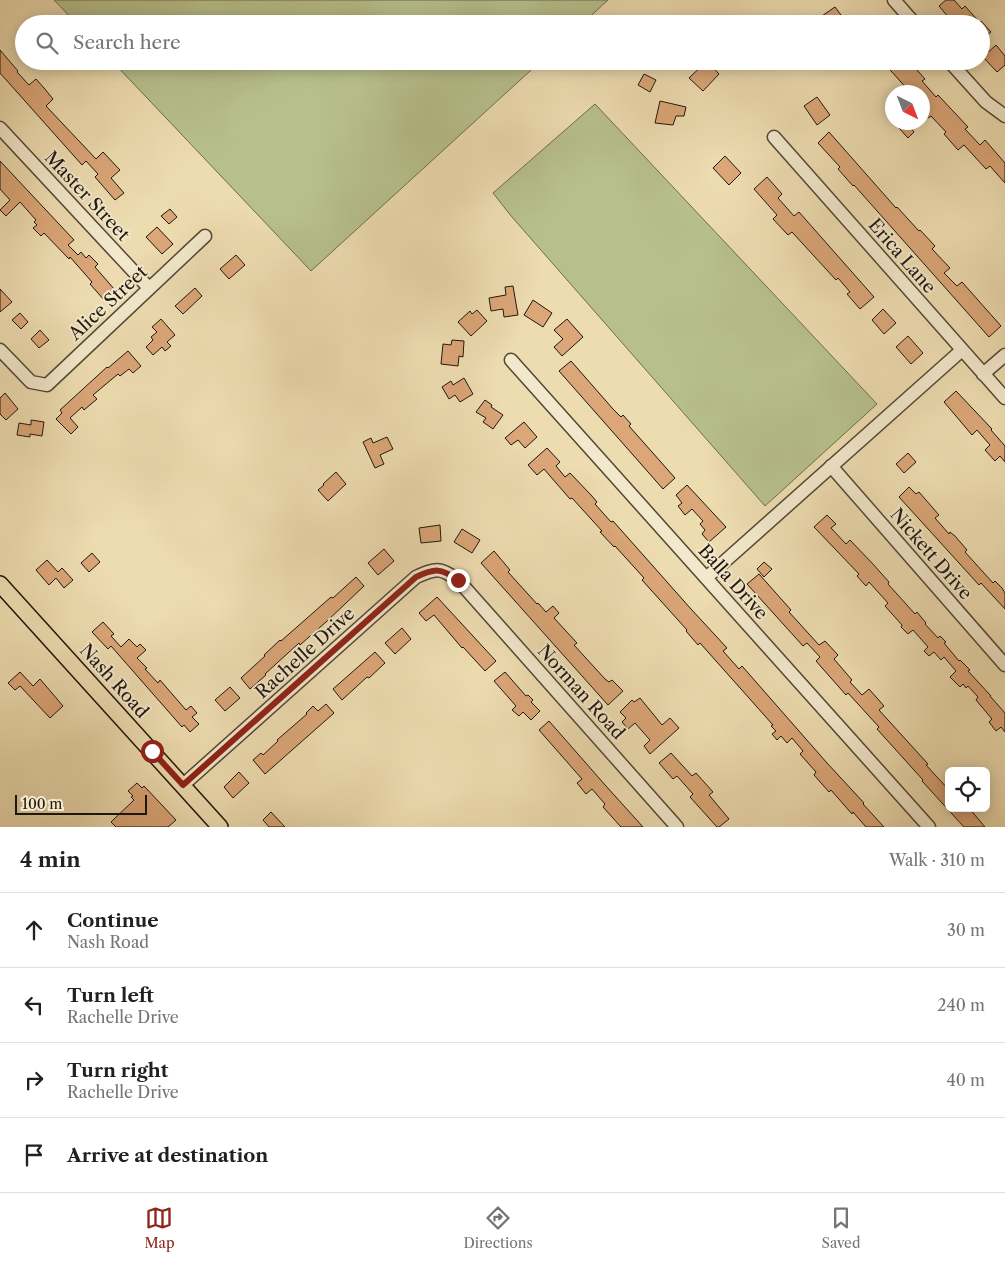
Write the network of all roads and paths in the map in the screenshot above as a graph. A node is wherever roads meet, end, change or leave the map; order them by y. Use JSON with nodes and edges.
{"nodes":[{"id":1,"x":894,"y":0,"type":"edge"},
{"id":2,"x":907,"y":15,"type":"edge"},
{"id":3,"x":957,"y":70,"type":"edge"},
{"id":4,"x":1005,"y":116,"type":"edge"},
{"id":5,"x":0,"y":128,"type":"edge"},
{"id":6,"x":774,"y":137,"type":"dead end"},
{"id":7,"x":205,"y":236,"type":"dead end"},
{"id":8,"x":149,"y":288,"type":"junction"},
{"id":9,"x":0,"y":350,"type":"edge"},
{"id":10,"x":962,"y":350,"type":"junction"},
{"id":11,"x":1005,"y":354,"type":"edge"},
{"id":12,"x":511,"y":360,"type":"dead end"},
{"id":13,"x":983,"y":374,"type":"junction"},
{"id":14,"x":1005,"y":398,"type":"edge"},
{"id":15,"x":831,"y":466,"type":"junction"},
{"id":16,"x":706,"y":578,"type":"junction"},
{"id":17,"x":458,"y":580,"type":"joint"},
{"id":18,"x":0,"y":584,"type":"edge"},
{"id":19,"x":1005,"y":665,"type":"edge"},
{"id":20,"x":183,"y":785,"type":"junction"},
{"id":21,"x":220,"y":827,"type":"edge"},
{"id":22,"x":677,"y":827,"type":"edge"},
{"id":23,"x":929,"y":827,"type":"edge"}],
"edges":[{"from":1,"to":2,"type":"street"},
{"from":3,"to":4,"type":"street"},
{"from":5,"to":8,"type":"street","name":"Master Street"},
{"from":6,"to":10,"type":"street","name":"Erica Lane"},
{"from":7,"to":8,"type":"street","name":"Alice Street"},
{"from":8,"to":9,"type":"street","name":"Alice Street"},
{"from":10,"to":13,"type":"street","name":"Erica Lane"},
{"from":10,"to":15,"type":"street"},
{"from":11,"to":13,"type":"street"},
{"from":12,"to":16,"type":"street","name":"Balla Drive"},
{"from":13,"to":14,"type":"street","name":"Erica Lane"},
{"from":15,"to":16,"type":"street"},
{"from":15,"to":19,"type":"street","name":"Nickett Drive"},
{"from":16,"to":23,"type":"street","name":"Balla Drive"},
{"from":17,"to":20,"type":"street","name":"Rachelle Drive"},
{"from":17,"to":22,"type":"street","name":"Norman Road"},
{"from":18,"to":20,"type":"main road","name":"Nash Road"},
{"from":20,"to":21,"type":"main road","name":"Nash Road"}]}
